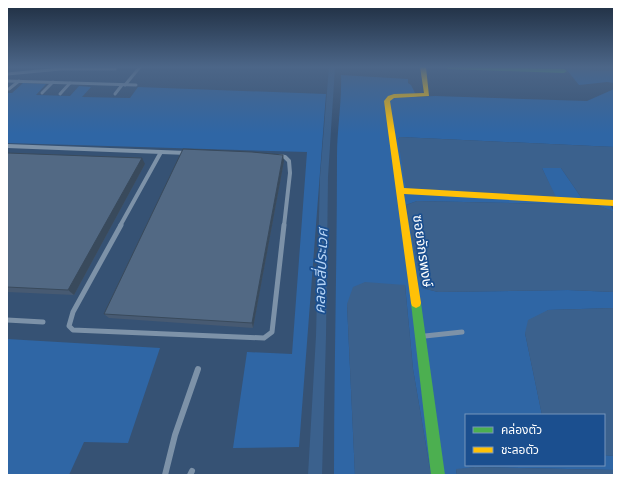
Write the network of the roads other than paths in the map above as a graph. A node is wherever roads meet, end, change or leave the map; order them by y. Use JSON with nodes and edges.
{"nodes":[{"id":1,"x":46,"y":89,"type":"edge"},
{"id":2,"x":64,"y":89,"type":"edge"},
{"id":3,"x":120,"y":89,"type":"edge"},
{"id":4,"x":426,"y":89,"type":"edge"},
{"id":5,"x":42,"y":93,"type":"dead end"},
{"id":6,"x":60,"y":94,"type":"dead end"},
{"id":7,"x":115,"y":94,"type":"dead end"},
{"id":8,"x":7,"y":146,"type":"edge"},
{"id":9,"x":161,"y":152,"type":"junction"},
{"id":10,"x":192,"y":153,"type":"edge"},
{"id":11,"x":272,"y":155,"type":"edge"},
{"id":12,"x":400,"y":191,"type":"junction"},
{"id":13,"x":614,"y":203,"type":"edge"},
{"id":14,"x":7,"y":320,"type":"edge"},
{"id":15,"x":42,"y":322,"type":"dead end"},
{"id":16,"x":462,"y":332,"type":"dead end"},
{"id":17,"x":421,"y":336,"type":"junction"},
{"id":18,"x":198,"y":369,"type":"dead end"},
{"id":19,"x":164,"y":475,"type":"edge"},
{"id":20,"x":438,"y":475,"type":"edge"}],
"edges":[{"from":1,"to":5,"type":"lane"},
{"from":2,"to":6,"type":"lane"},
{"from":3,"to":7,"type":"lane"},
{"from":4,"to":12,"type":"street","name":"ซอยจักรพงษ์"},
{"from":8,"to":9,"type":"lane"},
{"from":9,"to":10,"type":"lane"},
{"from":9,"to":11,"type":"lane"},
{"from":12,"to":13,"type":"street"},
{"from":12,"to":17,"type":"street","name":"ซอยจักรพงษ์"},
{"from":14,"to":15,"type":"lane"},
{"from":16,"to":17,"type":"lane"},
{"from":17,"to":20,"type":"street","name":"ซอยจักรพงษ์"},
{"from":18,"to":19,"type":"lane"}]}
